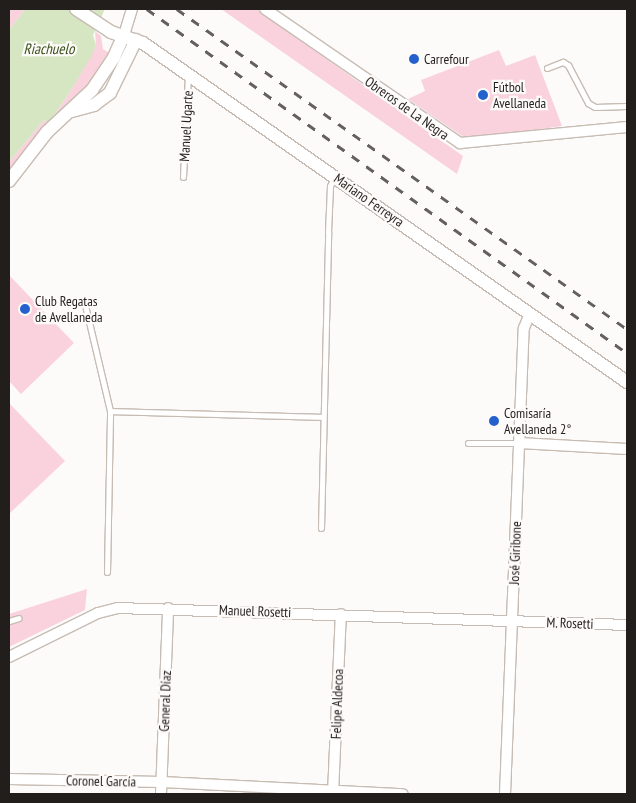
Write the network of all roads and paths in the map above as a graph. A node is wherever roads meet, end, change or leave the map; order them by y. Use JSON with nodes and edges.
{"nodes":[{"id":1,"x":76,"y":9,"type":"edge"},
{"id":2,"x":132,"y":9,"type":"edge"},
{"id":3,"x":265,"y":9,"type":"edge"},
{"id":4,"x":130,"y":38,"type":"junction"},
{"id":5,"x":547,"y":68,"type":"dead end"},
{"id":6,"x":188,"y":75,"type":"junction"},
{"id":7,"x":92,"y":90,"type":"junction"},
{"id":8,"x":104,"y":99,"type":"junction"},
{"id":9,"x":627,"y":106,"type":"edge"},
{"id":10,"x":71,"y":111,"type":"junction"},
{"id":11,"x":627,"y":127,"type":"edge"},
{"id":12,"x":335,"y":176,"type":"junction"},
{"id":13,"x":183,"y":177,"type":"dead end"},
{"id":14,"x":9,"y":181,"type":"edge"},
{"id":15,"x":85,"y":305,"type":"dead end"},
{"id":16,"x":530,"y":313,"type":"junction"},
{"id":17,"x":627,"y":382,"type":"edge"},
{"id":18,"x":110,"y":411,"type":"junction"},
{"id":19,"x":323,"y":417,"type":"junction"},
{"id":20,"x":468,"y":443,"type":"dead end"},
{"id":21,"x":519,"y":443,"type":"junction"},
{"id":22,"x":627,"y":449,"type":"edge"},
{"id":23,"x":321,"y":528,"type":"dead end"},
{"id":24,"x":107,"y":572,"type":"dead end"},
{"id":25,"x":168,"y":608,"type":"junction"},
{"id":26,"x":341,"y":614,"type":"junction"},
{"id":27,"x":19,"y":618,"type":"dead end"},
{"id":28,"x":9,"y":621,"type":"edge"},
{"id":29,"x":512,"y":621,"type":"junction"},
{"id":30,"x":627,"y":625,"type":"edge"},
{"id":31,"x":9,"y":657,"type":"edge"},
{"id":32,"x":9,"y":779,"type":"edge"},
{"id":33,"x":162,"y":782,"type":"junction"},
{"id":34,"x":334,"y":793,"type":"edge"},
{"id":35,"x":162,"y":794,"type":"edge"},
{"id":36,"x":403,"y":794,"type":"edge"},
{"id":37,"x":505,"y":794,"type":"edge"}],
"edges":[{"from":1,"to":4,"type":"street","name":"Mariano Ferreyra"},
{"from":2,"to":4,"type":"street"},
{"from":3,"to":11,"type":"street","name":"Obreros de La Negra"},
{"from":4,"to":6,"type":"street","name":"Mariano Ferreyra"},
{"from":4,"to":7,"type":"street"},
{"from":4,"to":8,"type":"street"},
{"from":5,"to":9,"type":"lane"},
{"from":6,"to":12,"type":"street","name":"Mariano Ferreyra"},
{"from":6,"to":13,"type":"lane","name":"Manuel Ugarte"},
{"from":7,"to":8,"type":"street"},
{"from":7,"to":10,"type":"street"},
{"from":8,"to":10,"type":"street"},
{"from":10,"to":14,"type":"street"},
{"from":12,"to":16,"type":"street","name":"Mariano Ferreyra"},
{"from":12,"to":19,"type":"lane"},
{"from":15,"to":18,"type":"lane"},
{"from":16,"to":17,"type":"street","name":"Mariano Ferreyra"},
{"from":16,"to":21,"type":"street","name":"José Giribone"},
{"from":18,"to":19,"type":"lane"},
{"from":18,"to":24,"type":"lane"},
{"from":19,"to":23,"type":"lane"},
{"from":20,"to":21,"type":"lane"},
{"from":21,"to":22,"type":"street"},
{"from":21,"to":29,"type":"street","name":"José Giribone"},
{"from":25,"to":26,"type":"street","name":"Manuel Rosetti"},
{"from":25,"to":31,"type":"street","name":"Manuel Rosetti"},
{"from":25,"to":33,"type":"street","name":"General Díaz"},
{"from":26,"to":29,"type":"street","name":"Manuel Rosetti"},
{"from":26,"to":34,"type":"street","name":"Felipe Aldecoa"},
{"from":27,"to":28,"type":"lane"},
{"from":29,"to":30,"type":"street","name":"M. Rosetti"},
{"from":29,"to":37,"type":"street","name":"José Giribone"},
{"from":32,"to":33,"type":"street","name":"Coronel García"},
{"from":33,"to":34,"type":"street","name":"Coronel García"},
{"from":33,"to":35,"type":"street","name":"General Díaz"},
{"from":34,"to":36,"type":"street","name":"Coronel García"}]}
